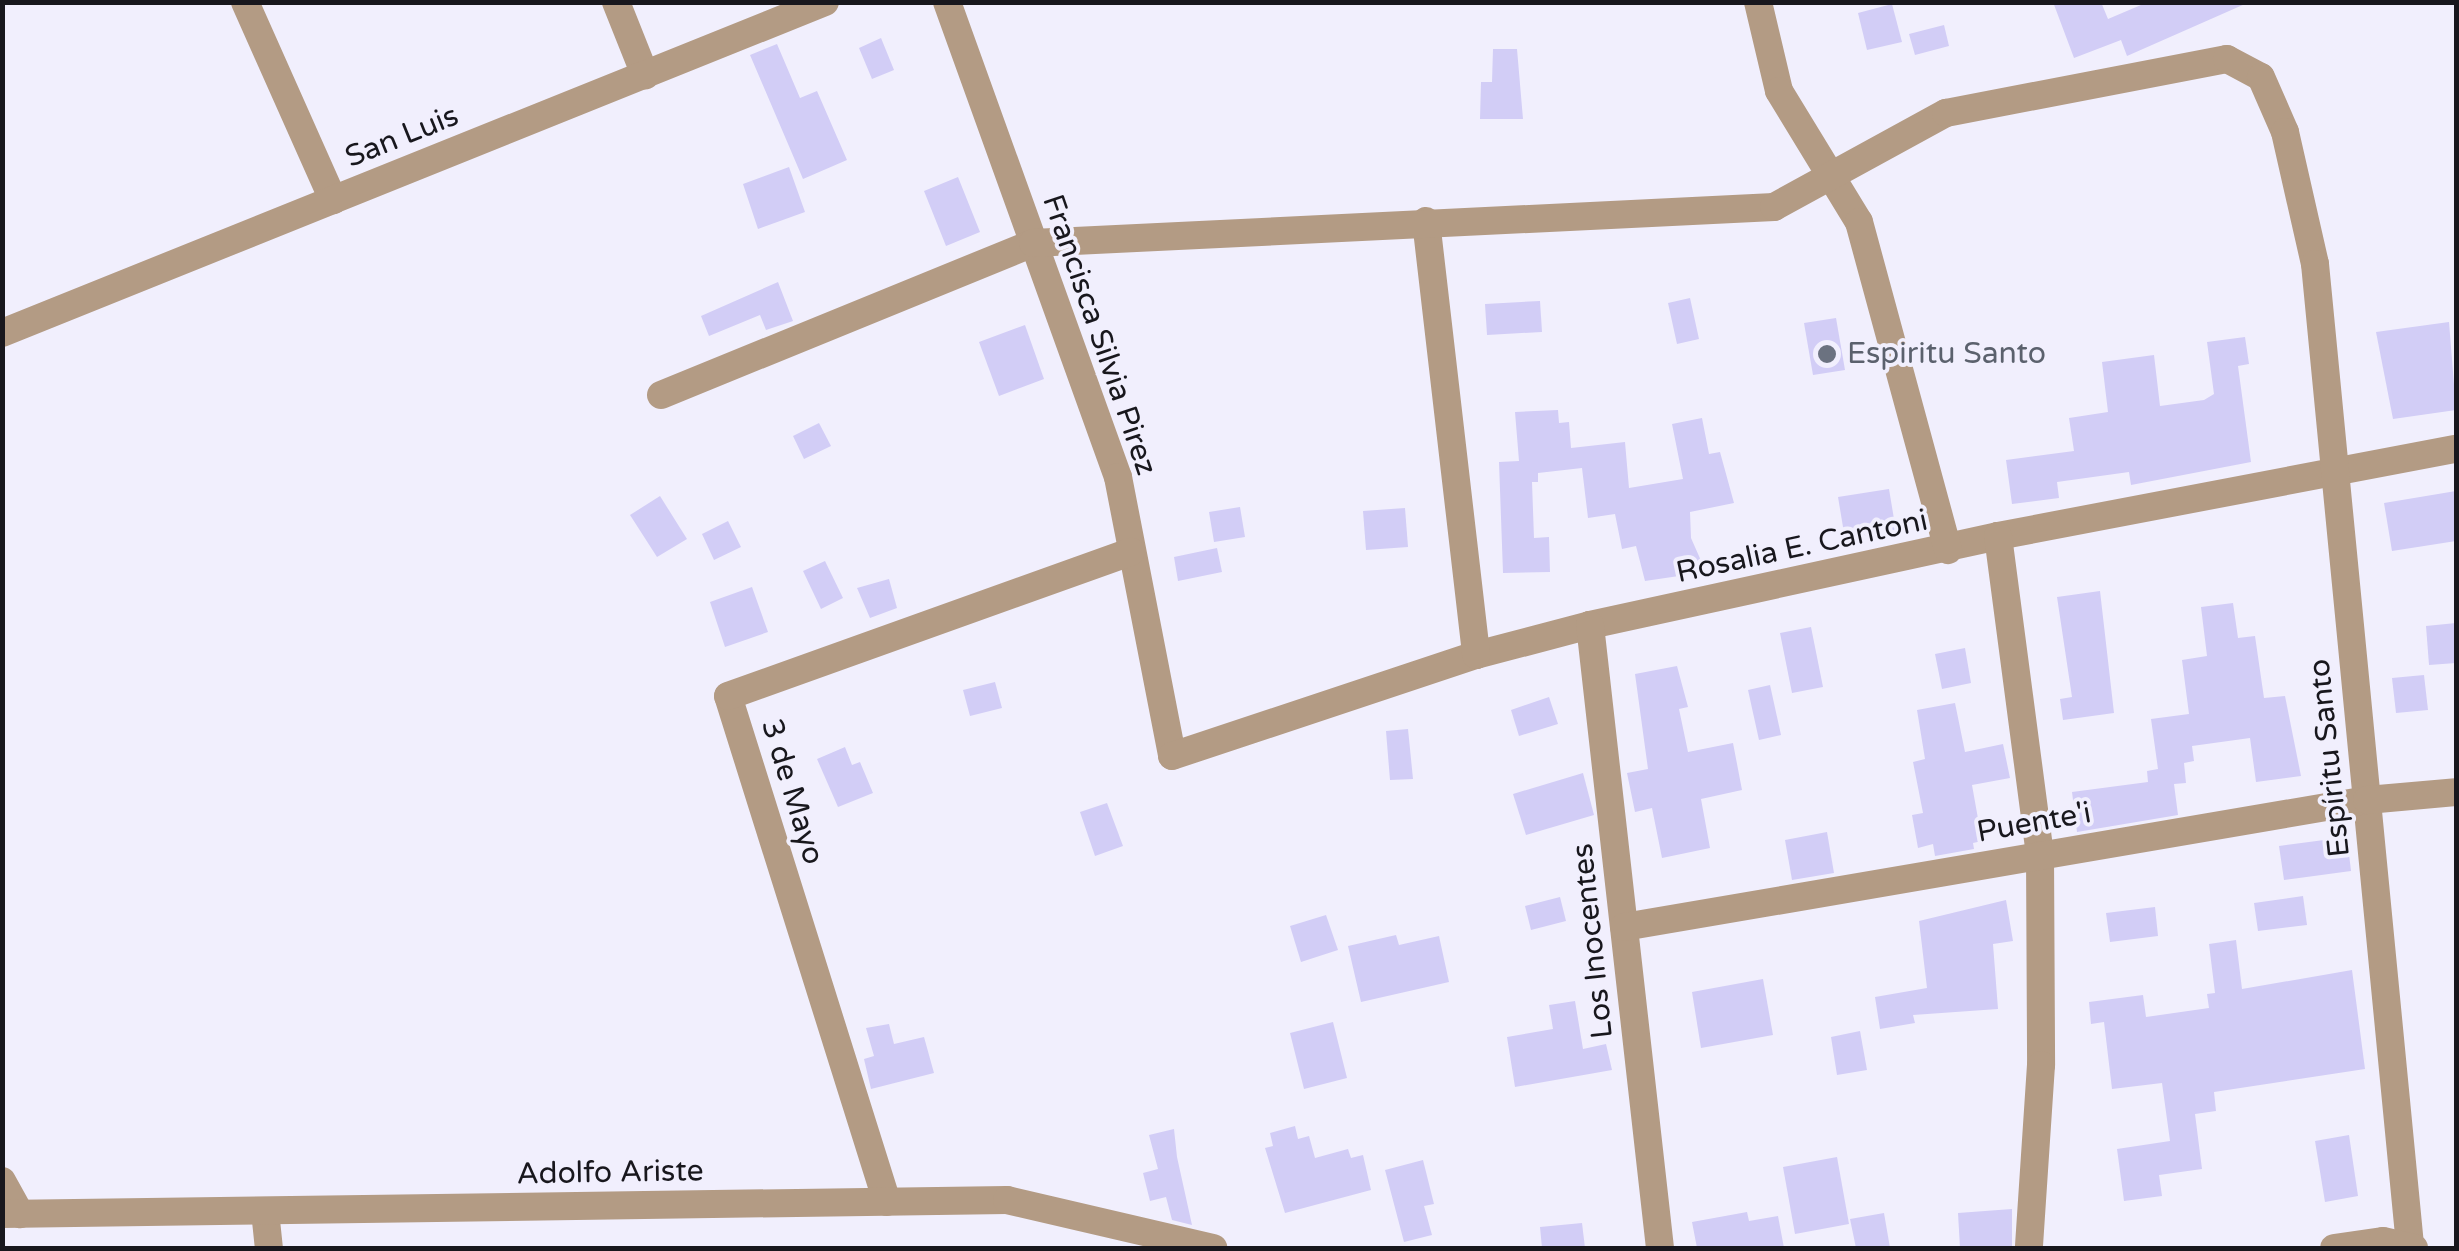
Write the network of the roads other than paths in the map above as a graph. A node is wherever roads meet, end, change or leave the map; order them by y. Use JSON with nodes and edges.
{"nodes":[{"id":1,"x":245,"y":2,"type":"edge"},
{"id":2,"x":616,"y":2,"type":"edge"},
{"id":3,"x":825,"y":2,"type":"edge"},
{"id":4,"x":947,"y":2,"type":"edge"},
{"id":5,"x":1758,"y":2,"type":"edge"},
{"id":6,"x":645,"y":75,"type":"junction"},
{"id":7,"x":1830,"y":177,"type":"junction"},
{"id":8,"x":333,"y":200,"type":"junction"},
{"id":9,"x":1426,"y":221,"type":"junction"},
{"id":10,"x":1033,"y":243,"type":"junction"},
{"id":11,"x":2,"y":333,"type":"edge"},
{"id":12,"x":661,"y":395,"type":"dead end"},
{"id":13,"x":2456,"y":449,"type":"edge"},
{"id":14,"x":2335,"y":470,"type":"junction"},
{"id":15,"x":1998,"y":536,"type":"junction"},
{"id":16,"x":1948,"y":550,"type":"junction"},
{"id":17,"x":1131,"y":552,"type":"junction"},
{"id":18,"x":1590,"y":625,"type":"junction"},
{"id":19,"x":1476,"y":654,"type":"junction"},
{"id":20,"x":1172,"y":756,"type":"joint"},
{"id":21,"x":2456,"y":792,"type":"edge"},
{"id":22,"x":2367,"y":800,"type":"junction"},
{"id":23,"x":2040,"y":855,"type":"junction"},
{"id":24,"x":1624,"y":927,"type":"junction"},
{"id":25,"x":2,"y":1182,"type":"edge"},
{"id":26,"x":887,"y":1202,"type":"junction"},
{"id":27,"x":265,"y":1210,"type":"junction"},
{"id":28,"x":11,"y":1214,"type":"edge"},
{"id":29,"x":2412,"y":1247,"type":"edge"},
{"id":30,"x":269,"y":1248,"type":"edge"},
{"id":31,"x":1213,"y":1248,"type":"edge"},
{"id":32,"x":1660,"y":1248,"type":"edge"},
{"id":33,"x":2029,"y":1248,"type":"edge"},
{"id":34,"x":2334,"y":1248,"type":"edge"}],
"edges":[{"from":1,"to":8,"type":"street"},
{"from":2,"to":6,"type":"street"},
{"from":3,"to":6,"type":"street","name":"San Luis"},
{"from":4,"to":10,"type":"street","name":"Francisca Silvia Pirez"},
{"from":5,"to":7,"type":"street"},
{"from":6,"to":8,"type":"street","name":"San Luis"},
{"from":7,"to":9,"type":"street","name":"Espíritu Santo"},
{"from":7,"to":14,"type":"street","name":"Espíritu Santo"},
{"from":7,"to":16,"type":"street"},
{"from":8,"to":11,"type":"street","name":"San Luis"},
{"from":9,"to":10,"type":"street","name":"Espíritu Santo"},
{"from":9,"to":19,"type":"street"},
{"from":10,"to":12,"type":"street","name":"Espíritu Santo"},
{"from":10,"to":17,"type":"street","name":"Francisca Silvia Pirez"},
{"from":13,"to":14,"type":"street","name":"Rosalia E. Cantoni"},
{"from":14,"to":15,"type":"street","name":"Rosalia E. Cantoni"},
{"from":14,"to":22,"type":"street","name":"Espíritu Santo"},
{"from":15,"to":16,"type":"street","name":"Rosalia E. Cantoni"},
{"from":15,"to":23,"type":"street"},
{"from":16,"to":18,"type":"street","name":"Rosalia E. Cantoni"},
{"from":17,"to":20,"type":"street","name":"Francisca Silvia Pirez"},
{"from":17,"to":26,"type":"street","name":"3 de Mayo"},
{"from":18,"to":19,"type":"street","name":"Rosalia E. Cantoni"},
{"from":18,"to":24,"type":"street","name":"Los Inocentes"},
{"from":19,"to":20,"type":"street","name":"Rosalia E. Cantoni"},
{"from":21,"to":22,"type":"street","name":"Puente'i"},
{"from":22,"to":23,"type":"street","name":"Puente'i"},
{"from":22,"to":29,"type":"street","name":"Espíritu Santo"},
{"from":23,"to":24,"type":"street","name":"Puente'i"},
{"from":23,"to":33,"type":"street"},
{"from":24,"to":32,"type":"street","name":"Los Inocentes"},
{"from":25,"to":28,"type":"street"},
{"from":26,"to":27,"type":"street","name":"Adolfo Ariste"},
{"from":26,"to":31,"type":"street","name":"Adolfo Ariste"},
{"from":27,"to":28,"type":"street","name":"Adolfo Ariste"},
{"from":27,"to":30,"type":"street"},
{"from":29,"to":34,"type":"street"}]}
